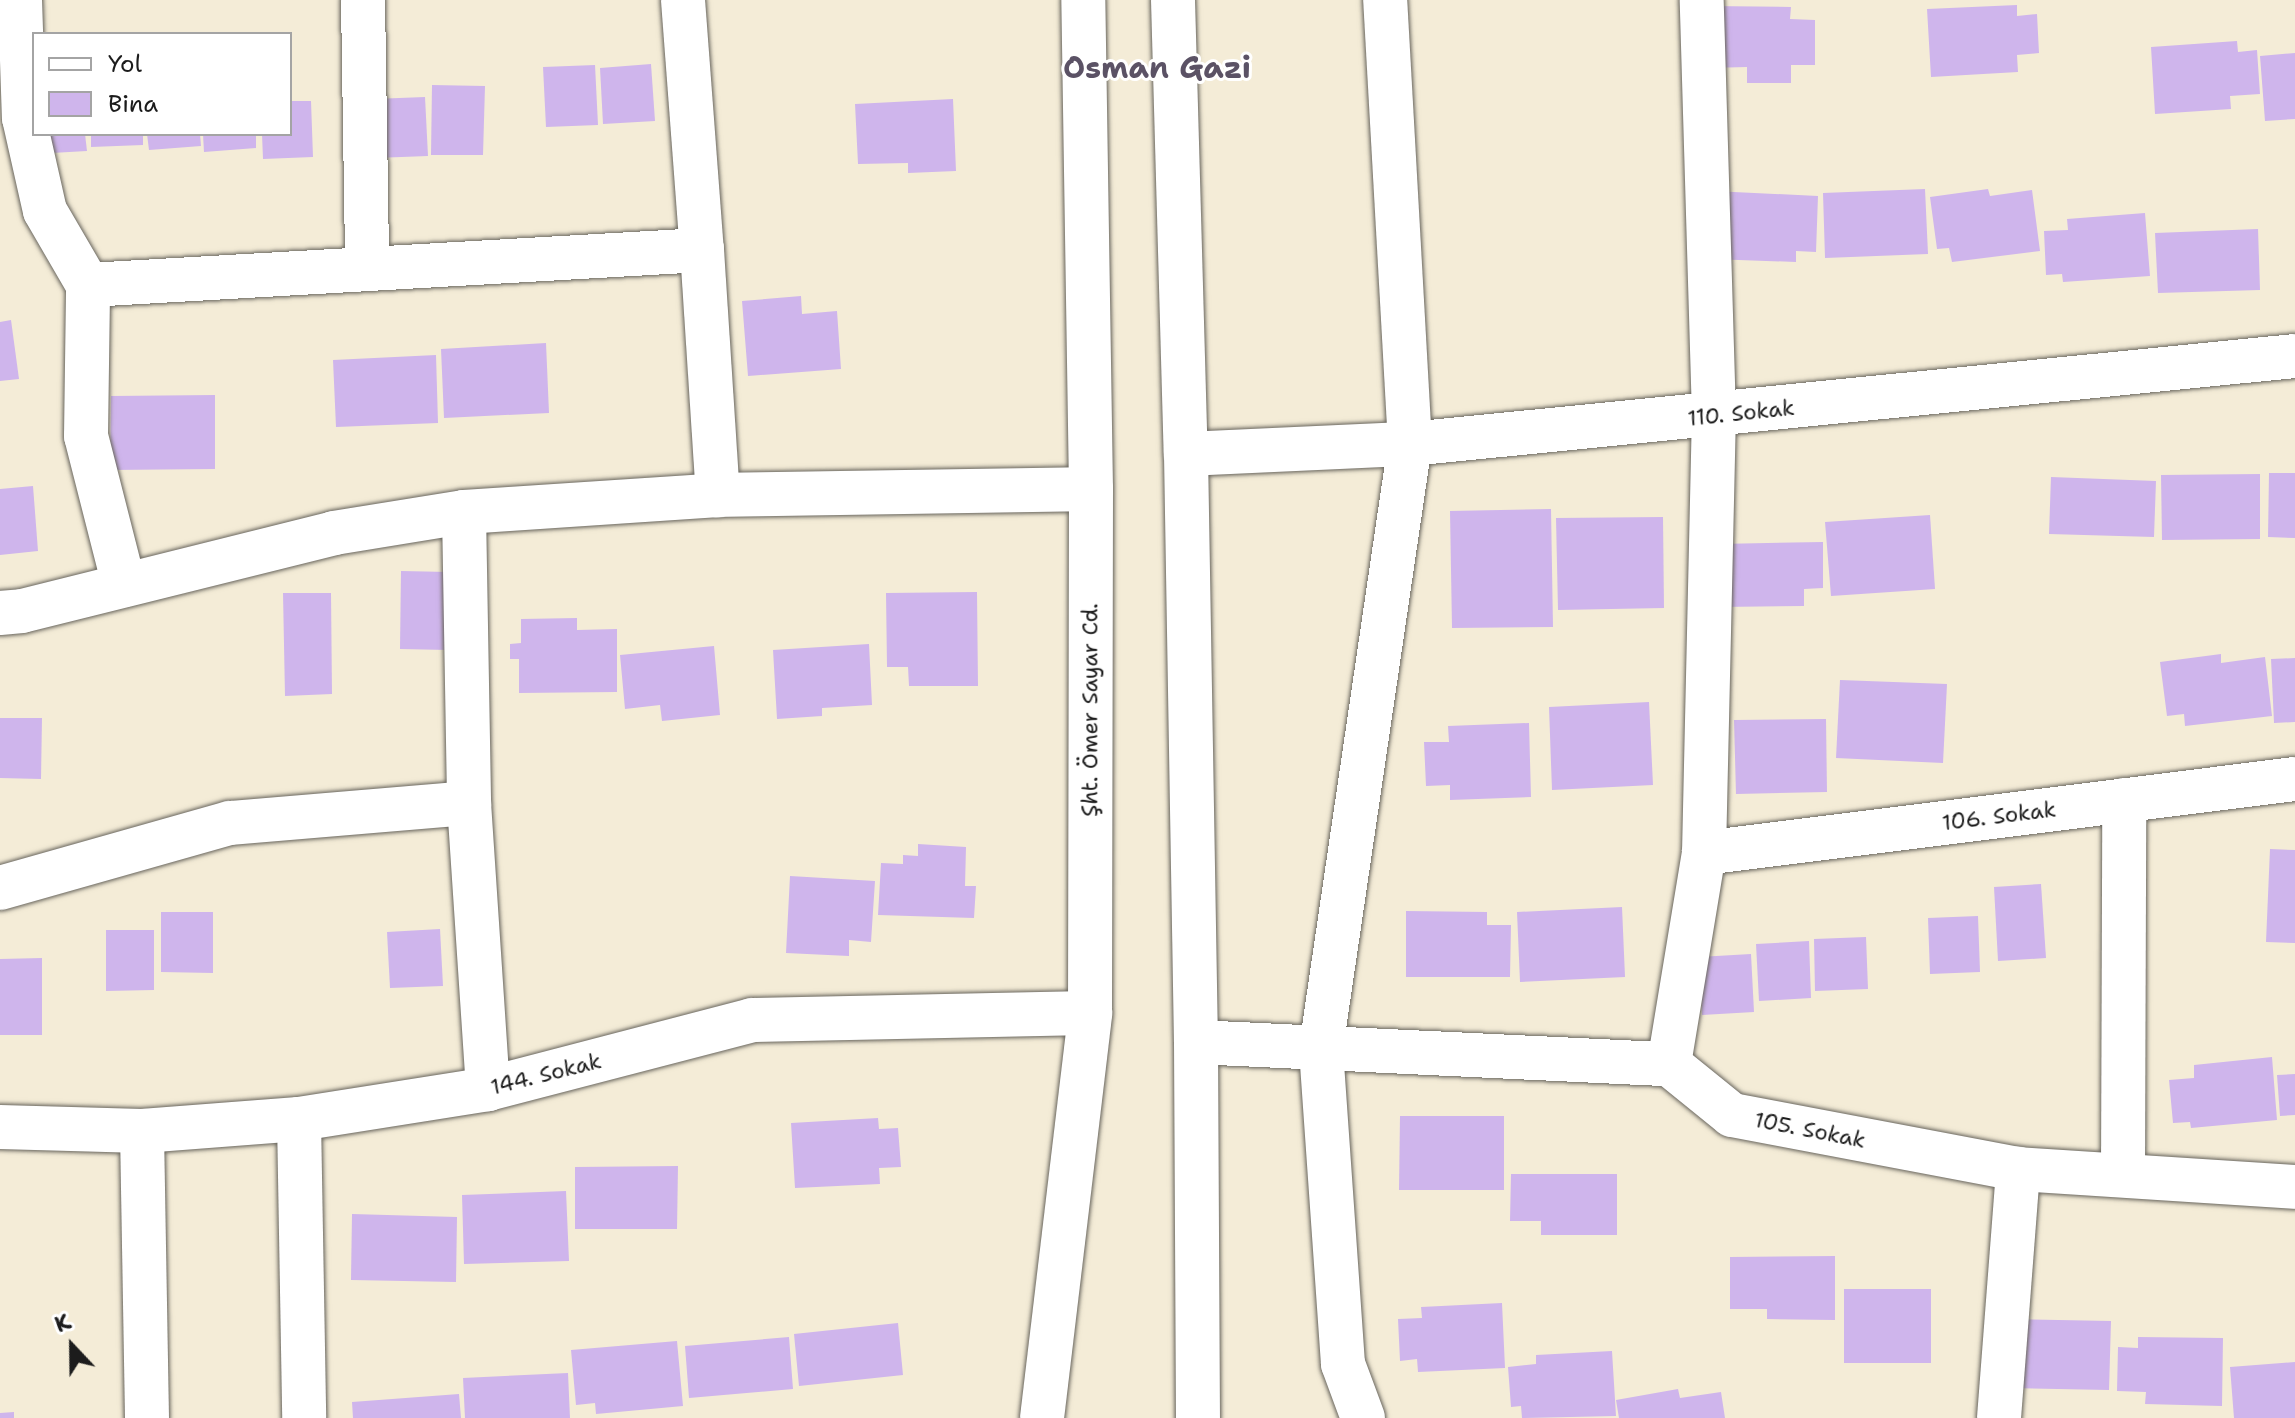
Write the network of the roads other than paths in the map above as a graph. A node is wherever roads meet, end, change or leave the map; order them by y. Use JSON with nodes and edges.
{"nodes":[{"id":1,"x":20,"y":0,"type":"edge"},
{"id":2,"x":363,"y":0,"type":"edge"},
{"id":3,"x":683,"y":0,"type":"edge"},
{"id":4,"x":1083,"y":0,"type":"edge"},
{"id":5,"x":1173,"y":0,"type":"edge"},
{"id":6,"x":1385,"y":0,"type":"edge"},
{"id":7,"x":1702,"y":0,"type":"edge"},
{"id":8,"x":702,"y":250,"type":"junction"},
{"id":9,"x":367,"y":269,"type":"junction"},
{"id":10,"x":88,"y":285,"type":"junction"},
{"id":11,"x":2295,"y":356,"type":"edge"},
{"id":12,"x":1714,"y":416,"type":"junction"},
{"id":13,"x":1410,"y":444,"type":"junction"},
{"id":14,"x":1186,"y":454,"type":"junction"},
{"id":15,"x":1091,"y":489,"type":"junction"},
{"id":16,"x":718,"y":495,"type":"junction"},
{"id":17,"x":464,"y":512,"type":"junction"},
{"id":18,"x":124,"y":585,"type":"junction"},
{"id":19,"x":0,"y":613,"type":"edge"},
{"id":20,"x":2295,"y":779,"type":"edge"},
{"id":21,"x":2124,"y":800,"type":"junction"},
{"id":22,"x":469,"y":803,"type":"junction"},
{"id":23,"x":1704,"y":853,"type":"junction"},
{"id":24,"x":0,"y":888,"type":"edge"},
{"id":25,"x":1090,"y":1013,"type":"junction"},
{"id":26,"x":1196,"y":1042,"type":"junction"},
{"id":27,"x":1321,"y":1048,"type":"junction"},
{"id":28,"x":1669,"y":1064,"type":"junction"},
{"id":29,"x":488,"y":1089,"type":"junction"},
{"id":30,"x":299,"y":1119,"type":"junction"},
{"id":31,"x":0,"y":1127,"type":"edge"},
{"id":32,"x":142,"y":1131,"type":"junction"},
{"id":33,"x":2018,"y":1169,"type":"junction"},
{"id":34,"x":2123,"y":1175,"type":"junction"},
{"id":35,"x":2295,"y":1187,"type":"edge"},
{"id":36,"x":147,"y":1418,"type":"edge"},
{"id":37,"x":304,"y":1418,"type":"edge"},
{"id":38,"x":1042,"y":1418,"type":"edge"},
{"id":39,"x":1198,"y":1418,"type":"edge"},
{"id":40,"x":1363,"y":1418,"type":"edge"},
{"id":41,"x":1999,"y":1418,"type":"edge"}],
"edges":[{"from":1,"to":10,"type":"street"},
{"from":2,"to":9,"type":"street"},
{"from":3,"to":8,"type":"street"},
{"from":4,"to":15,"type":"street","name":"Şht. Ömer Sayar Cd."},
{"from":5,"to":14,"type":"street"},
{"from":6,"to":13,"type":"street"},
{"from":7,"to":12,"type":"street"},
{"from":8,"to":9,"type":"street"},
{"from":8,"to":16,"type":"street"},
{"from":9,"to":10,"type":"street"},
{"from":10,"to":18,"type":"street"},
{"from":11,"to":12,"type":"street","name":"110. Sokak"},
{"from":12,"to":13,"type":"street","name":"110. Sokak"},
{"from":12,"to":23,"type":"street"},
{"from":13,"to":14,"type":"street","name":"110. Sokak"},
{"from":13,"to":27,"type":"street"},
{"from":14,"to":26,"type":"street"},
{"from":15,"to":16,"type":"street"},
{"from":15,"to":25,"type":"street","name":"Şht. Ömer Sayar Cd."},
{"from":16,"to":17,"type":"street"},
{"from":17,"to":18,"type":"street"},
{"from":17,"to":22,"type":"street"},
{"from":18,"to":19,"type":"street"},
{"from":20,"to":21,"type":"street","name":"106. Sokak"},
{"from":21,"to":23,"type":"street","name":"106. Sokak"},
{"from":21,"to":34,"type":"street"},
{"from":22,"to":24,"type":"street"},
{"from":22,"to":29,"type":"street"},
{"from":23,"to":28,"type":"street"},
{"from":25,"to":29,"type":"street","name":"144. Sokak"},
{"from":25,"to":38,"type":"street","name":"Şht. Ömer Sayar Cd."},
{"from":26,"to":27,"type":"street"},
{"from":26,"to":39,"type":"street"},
{"from":27,"to":28,"type":"street"},
{"from":27,"to":40,"type":"street"},
{"from":28,"to":33,"type":"street","name":"105. Sokak"},
{"from":29,"to":30,"type":"street","name":"144. Sokak"},
{"from":30,"to":32,"type":"street","name":"144. Sokak"},
{"from":30,"to":37,"type":"street"},
{"from":31,"to":32,"type":"street","name":"144. Sokak"},
{"from":32,"to":36,"type":"street"},
{"from":33,"to":34,"type":"street","name":"105. Sokak"},
{"from":33,"to":41,"type":"street"},
{"from":34,"to":35,"type":"street","name":"105. Sokak"}]}
